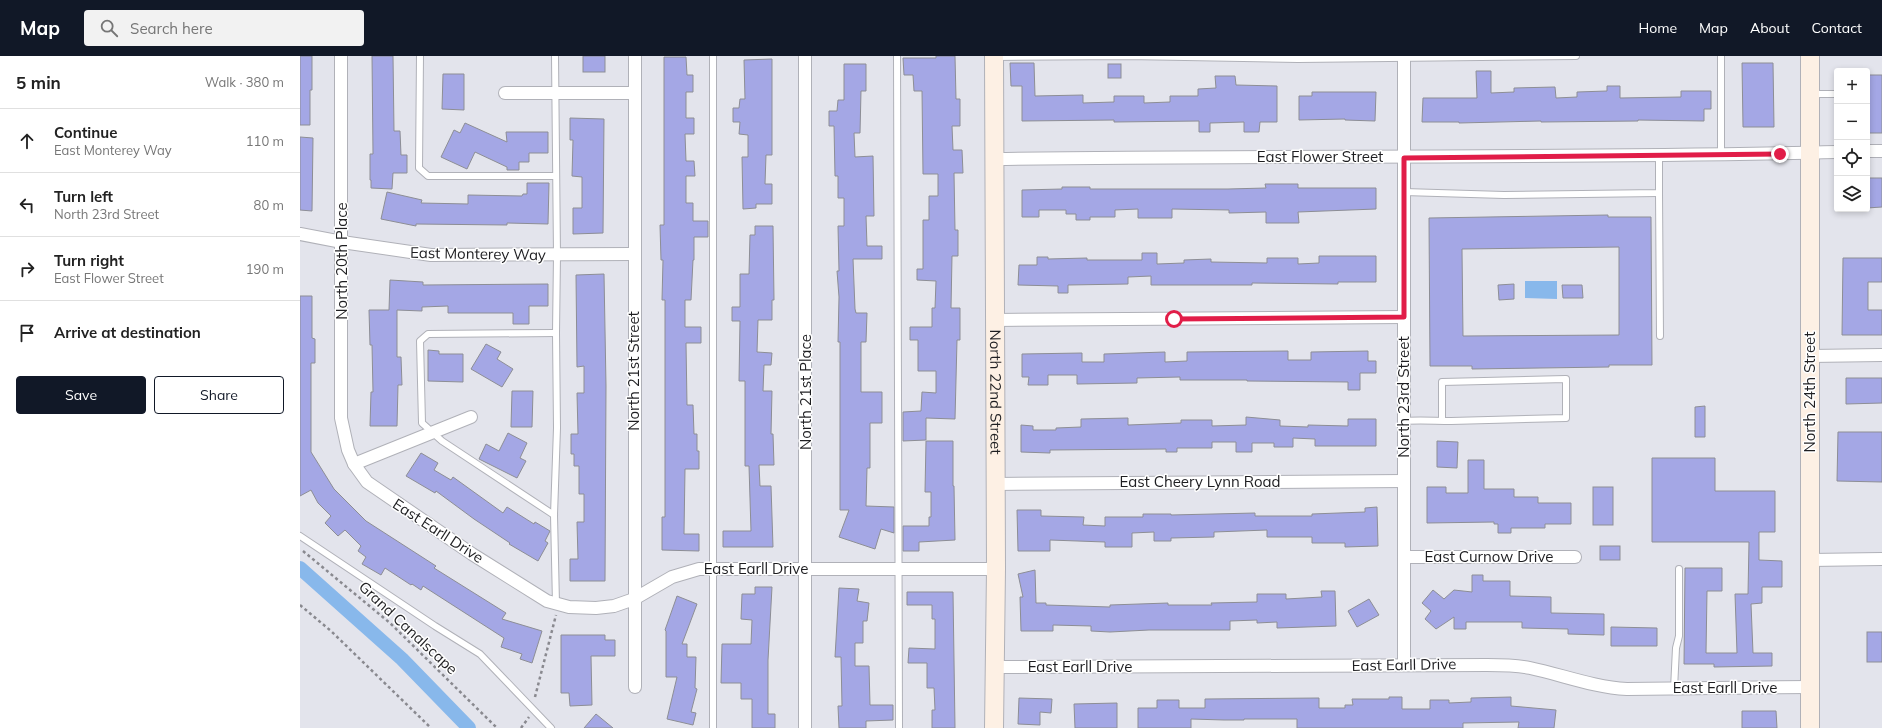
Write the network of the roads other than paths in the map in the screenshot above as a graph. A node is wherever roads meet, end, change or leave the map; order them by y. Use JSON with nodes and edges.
{"nodes":[{"id":1,"x":341,"y":56,"type":"edge"},
{"id":2,"x":420,"y":56,"type":"edge"},
{"id":3,"x":555,"y":56,"type":"edge"},
{"id":4,"x":634,"y":56,"type":"edge"},
{"id":5,"x":713,"y":56,"type":"edge"},
{"id":6,"x":805,"y":56,"type":"edge"},
{"id":7,"x":897,"y":56,"type":"edge"},
{"id":8,"x":1404,"y":56,"type":"edge"},
{"id":9,"x":1576,"y":56,"type":"edge"},
{"id":10,"x":1720,"y":56,"type":"edge"},
{"id":11,"x":1810,"y":56,"type":"edge"},
{"id":12,"x":994,"y":57,"type":"edge"},
{"id":13,"x":505,"y":93,"type":"dead end"},
{"id":14,"x":555,"y":93,"type":"junction"},
{"id":15,"x":634,"y":93,"type":"junction"},
{"id":16,"x":1810,"y":94,"type":"junction"},
{"id":17,"x":1834,"y":94,"type":"edge"},
{"id":18,"x":1870,"y":151,"type":"edge"},
{"id":19,"x":1882,"y":151,"type":"edge"},
{"id":20,"x":1834,"y":152,"type":"edge"},
{"id":21,"x":1810,"y":153,"type":"junction"},
{"id":22,"x":1721,"y":155,"type":"junction"},
{"id":23,"x":1660,"y":156,"type":"junction"},
{"id":24,"x":1404,"y":158,"type":"junction"},
{"id":25,"x":994,"y":159,"type":"junction"},
{"id":26,"x":556,"y":176,"type":"junction"},
{"id":27,"x":1404,"y":192,"type":"junction"},
{"id":28,"x":1659,"y":193,"type":"junction"},
{"id":29,"x":300,"y":234,"type":"edge"},
{"id":30,"x":342,"y":242,"type":"junction"},
{"id":31,"x":634,"y":254,"type":"junction"},
{"id":32,"x":557,"y":255,"type":"junction"},
{"id":33,"x":1404,"y":317,"type":"junction"},
{"id":34,"x":995,"y":320,"type":"junction"},
{"id":35,"x":556,"y":333,"type":"junction"},
{"id":36,"x":1660,"y":336,"type":"dead end"},
{"id":37,"x":1882,"y":355,"type":"edge"},
{"id":38,"x":1810,"y":356,"type":"junction"},
{"id":39,"x":471,"y":417,"type":"dead end"},
{"id":40,"x":1404,"y":421,"type":"junction"},
{"id":41,"x":1442,"y":421,"type":"junction"},
{"id":42,"x":431,"y":432,"type":"junction"},
{"id":43,"x":354,"y":464,"type":"junction"},
{"id":44,"x":1404,"y":481,"type":"junction"},
{"id":45,"x":995,"y":484,"type":"junction"},
{"id":46,"x":554,"y":515,"type":"junction"},
{"id":47,"x":300,"y":536,"type":"edge"},
{"id":48,"x":1404,"y":557,"type":"junction"},
{"id":49,"x":1575,"y":557,"type":"dead end"},
{"id":50,"x":1882,"y":559,"type":"edge"},
{"id":51,"x":1810,"y":560,"type":"junction"},
{"id":52,"x":713,"y":568,"type":"junction"},
{"id":53,"x":805,"y":569,"type":"junction"},
{"id":54,"x":897,"y":569,"type":"junction"},
{"id":55,"x":996,"y":569,"type":"junction"},
{"id":56,"x":1679,"y":569,"type":"dead end"},
{"id":57,"x":634,"y":599,"type":"junction"},
{"id":58,"x":556,"y":604,"type":"junction"},
{"id":59,"x":1404,"y":665,"type":"junction"},
{"id":60,"x":995,"y":667,"type":"junction"},
{"id":61,"x":635,"y":687,"type":"dead end"},
{"id":62,"x":1810,"y":688,"type":"junction"},
{"id":63,"x":1674,"y":689,"type":"junction"},
{"id":64,"x":551,"y":728,"type":"edge"},
{"id":65,"x":713,"y":728,"type":"edge"},
{"id":66,"x":805,"y":728,"type":"edge"},
{"id":67,"x":899,"y":728,"type":"edge"},
{"id":68,"x":994,"y":728,"type":"edge"},
{"id":69,"x":1810,"y":728,"type":"edge"}],
"edges":[{"from":1,"to":30,"type":"street","name":"North 20th Place"},
{"from":2,"to":26,"type":"lane"},
{"from":3,"to":14,"type":"lane"},
{"from":4,"to":15,"type":"street","name":"North 21st Street"},
{"from":5,"to":52,"type":"lane"},
{"from":6,"to":53,"type":"street","name":"North 21st Place"},
{"from":7,"to":54,"type":"lane"},
{"from":8,"to":9,"type":"lane"},
{"from":8,"to":12,"type":"lane"},
{"from":8,"to":24,"type":"street","name":"North 23rd Street"},
{"from":10,"to":22,"type":"lane"},
{"from":11,"to":16,"type":"main road","name":"North 24th Street"},
{"from":12,"to":25,"type":"main road","name":"North 22nd Street"},
{"from":13,"to":14,"type":"street"},
{"from":14,"to":15,"type":"street"},
{"from":14,"to":26,"type":"lane"},
{"from":15,"to":31,"type":"street","name":"North 21st Street"},
{"from":16,"to":17,"type":"lane"},
{"from":16,"to":21,"type":"main road","name":"North 24th Street"},
{"from":18,"to":19,"type":"street"},
{"from":20,"to":21,"type":"street","name":"East Flower Street"},
{"from":21,"to":22,"type":"street","name":"East Flower Street"},
{"from":21,"to":38,"type":"main road","name":"North 24th Street"},
{"from":22,"to":23,"type":"street","name":"East Flower Street"},
{"from":23,"to":24,"type":"street","name":"East Flower Street"},
{"from":23,"to":28,"type":"lane"},
{"from":24,"to":25,"type":"street","name":"East Flower Street"},
{"from":24,"to":27,"type":"street","name":"North 23rd Street"},
{"from":25,"to":34,"type":"main road","name":"North 22nd Street"},
{"from":26,"to":32,"type":"lane"},
{"from":27,"to":28,"type":"lane"},
{"from":27,"to":33,"type":"street","name":"North 23rd Street"},
{"from":28,"to":36,"type":"lane"},
{"from":29,"to":30,"type":"street","name":"East Monterey Way"},
{"from":30,"to":32,"type":"street","name":"East Monterey Way"},
{"from":30,"to":43,"type":"street","name":"North 20th Place"},
{"from":31,"to":32,"type":"street","name":"East Monterey Way"},
{"from":31,"to":57,"type":"street","name":"North 21st Street"},
{"from":32,"to":35,"type":"lane"},
{"from":33,"to":34,"type":"street"},
{"from":33,"to":40,"type":"street","name":"North 23rd Street"},
{"from":34,"to":45,"type":"main road","name":"North 22nd Street"},
{"from":35,"to":42,"type":"lane"},
{"from":35,"to":46,"type":"lane"},
{"from":37,"to":38,"type":"street"},
{"from":38,"to":51,"type":"main road","name":"North 24th Street"},
{"from":39,"to":42,"type":"street"},
{"from":40,"to":41,"type":"lane"},
{"from":40,"to":44,"type":"street","name":"North 23rd Street"},
{"from":41,"to":41,"type":"lane"},
{"from":42,"to":43,"type":"street"},
{"from":42,"to":46,"type":"lane"},
{"from":43,"to":58,"type":"street","name":"East Earll Drive"},
{"from":44,"to":45,"type":"street","name":"East Cheery Lynn Road"},
{"from":44,"to":48,"type":"street","name":"North 23rd Street"},
{"from":45,"to":55,"type":"main road","name":"North 22nd Street"},
{"from":46,"to":58,"type":"lane"},
{"from":47,"to":64,"type":"lane"},
{"from":48,"to":49,"type":"street","name":"East Curnow Drive"},
{"from":48,"to":59,"type":"street","name":"North 23rd Street"},
{"from":50,"to":51,"type":"street"},
{"from":51,"to":62,"type":"main road","name":"North 24th Street"},
{"from":52,"to":53,"type":"street","name":"East Earll Drive"},
{"from":52,"to":57,"type":"street","name":"East Earll Drive"},
{"from":52,"to":65,"type":"lane"},
{"from":53,"to":54,"type":"street","name":"East Earll Drive"},
{"from":53,"to":66,"type":"street","name":"North 21st Place"},
{"from":54,"to":55,"type":"street","name":"East Earll Drive"},
{"from":54,"to":67,"type":"lane"},
{"from":55,"to":60,"type":"main road","name":"North 22nd Street"},
{"from":56,"to":63,"type":"lane"},
{"from":57,"to":58,"type":"street","name":"East Earll Drive"},
{"from":57,"to":61,"type":"street","name":"North 21st Street"},
{"from":59,"to":60,"type":"street","name":"East Earll Drive"},
{"from":59,"to":63,"type":"street","name":"East Earll Drive"},
{"from":60,"to":68,"type":"main road","name":"North 22nd Street"},
{"from":62,"to":63,"type":"street","name":"East Earll Drive"},
{"from":62,"to":69,"type":"main road","name":"North 24th Street"}]}
